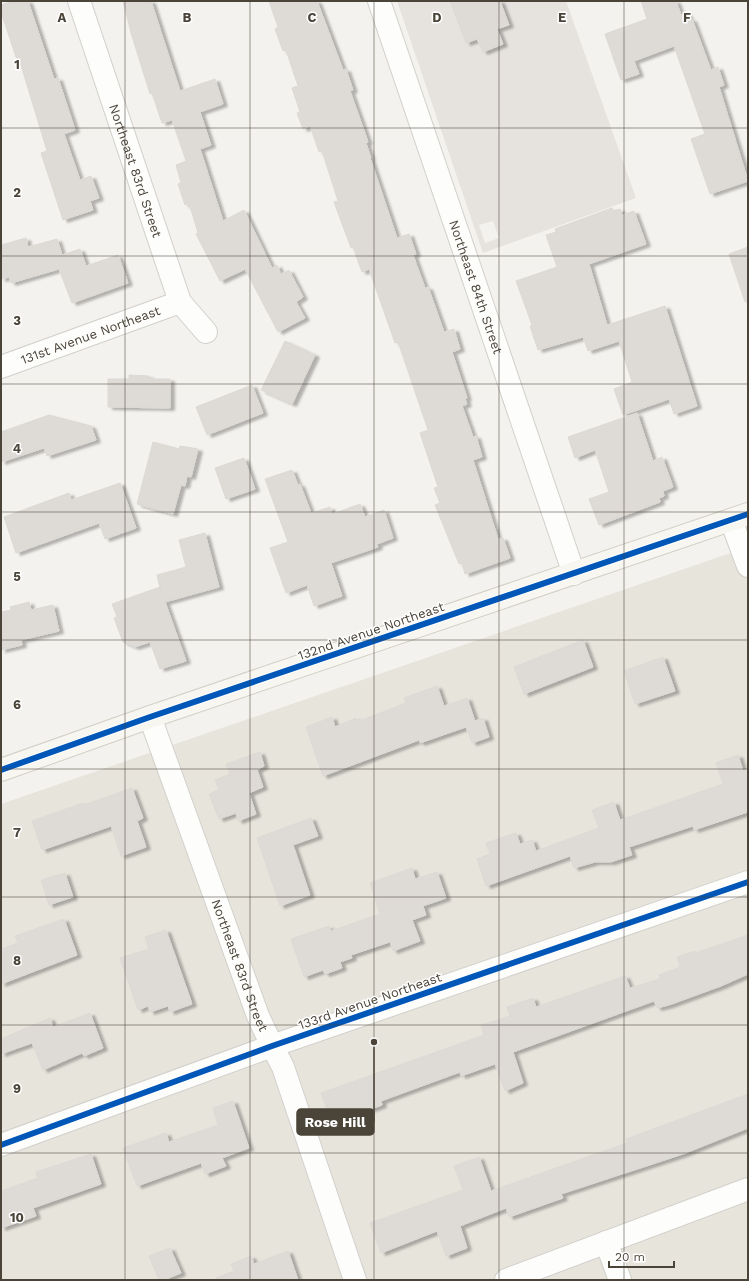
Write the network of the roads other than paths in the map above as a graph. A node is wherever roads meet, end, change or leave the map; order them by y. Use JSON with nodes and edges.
{"nodes":[{"id":1,"x":79,"y":1,"type":"edge"},
{"id":2,"x":379,"y":1,"type":"edge"},
{"id":3,"x":180,"y":302,"type":"junction"},
{"id":4,"x":206,"y":332,"type":"dead end"},
{"id":5,"x":1,"y":367,"type":"edge"},
{"id":6,"x":740,"y":517,"type":"edge"},
{"id":7,"x":748,"y":566,"type":"edge"},
{"id":8,"x":574,"y":574,"type":"junction"},
{"id":9,"x":150,"y":717,"type":"junction"},
{"id":10,"x":1,"y":770,"type":"edge"},
{"id":11,"x":748,"y":882,"type":"edge"},
{"id":12,"x":272,"y":1046,"type":"junction"},
{"id":13,"x":1,"y":1145,"type":"edge"},
{"id":14,"x":748,"y":1189,"type":"edge"},
{"id":15,"x":606,"y":1242,"type":"junction"},
{"id":16,"x":355,"y":1280,"type":"edge"},
{"id":17,"x":506,"y":1280,"type":"edge"},
{"id":18,"x":620,"y":1280,"type":"edge"}],
"edges":[{"from":1,"to":3,"type":"street","name":"Northeast 83rd Street"},
{"from":2,"to":8,"type":"street","name":"Northeast 84th Street"},
{"from":3,"to":4,"type":"street","name":"Northeast 83rd Street"},
{"from":3,"to":5,"type":"street","name":"131st Avenue Northeast"},
{"from":6,"to":7,"type":"street"},
{"from":6,"to":8,"type":"main road","name":"132nd Avenue Northeast"},
{"from":8,"to":9,"type":"main road","name":"132nd Avenue Northeast"},
{"from":9,"to":10,"type":"main road","name":"132nd Avenue Northeast"},
{"from":9,"to":12,"type":"street","name":"Northeast 83rd Street"},
{"from":11,"to":12,"type":"street","name":"133rd Avenue Northeast"},
{"from":12,"to":13,"type":"street","name":"133rd Avenue Northeast"},
{"from":12,"to":16,"type":"street","name":"Northeast 83rd Street"},
{"from":14,"to":15,"type":"street"},
{"from":15,"to":17,"type":"street"},
{"from":15,"to":18,"type":"street"}]}
